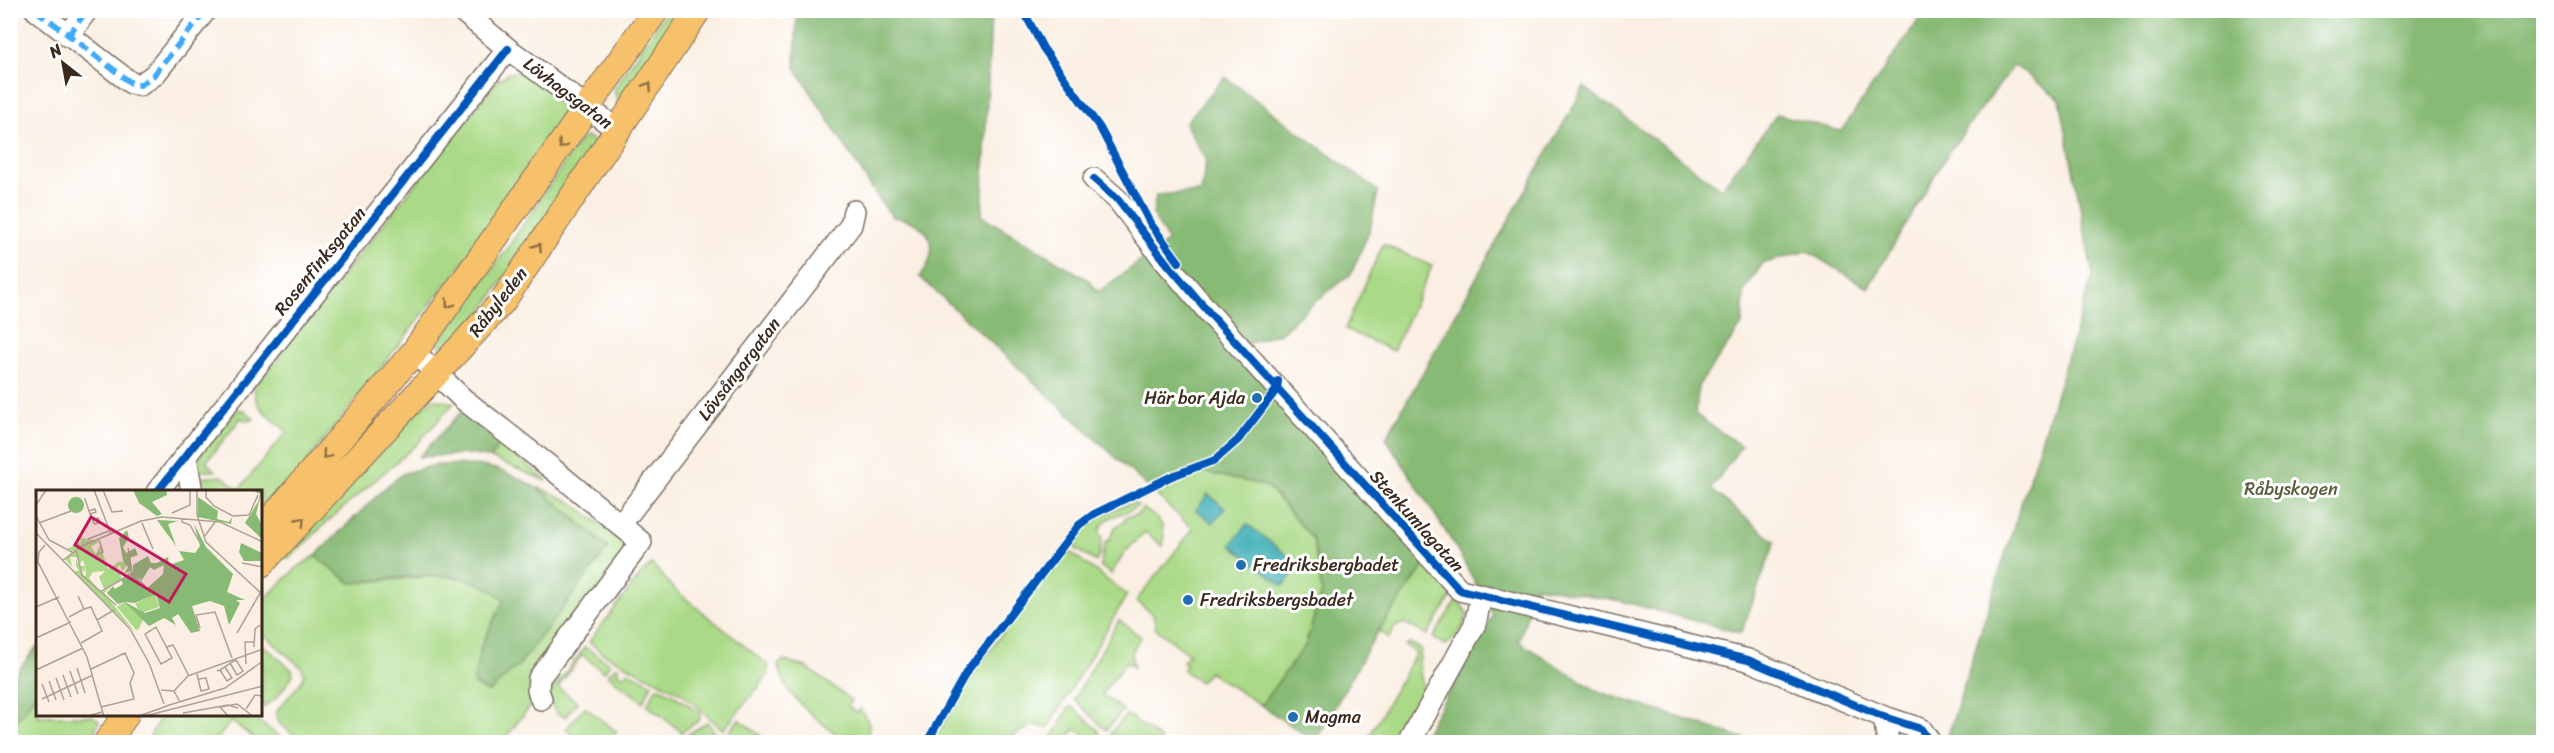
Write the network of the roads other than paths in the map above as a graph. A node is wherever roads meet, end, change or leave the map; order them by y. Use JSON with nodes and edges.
{"nodes":[{"id":1,"x":36,"y":10,"type":"edge"},
{"id":2,"x":87,"y":10,"type":"edge"},
{"id":3,"x":206,"y":10,"type":"edge"},
{"id":4,"x":461,"y":10,"type":"edge"},
{"id":5,"x":656,"y":10,"type":"edge"},
{"id":6,"x":698,"y":10,"type":"edge"},
{"id":7,"x":68,"y":36,"type":"junction"},
{"id":8,"x":508,"y":48,"type":"junction"},
{"id":9,"x":588,"y":108,"type":"junction"},
{"id":10,"x":619,"y":131,"type":"junction"},
{"id":11,"x":1094,"y":178,"type":"dead end"},
{"id":12,"x":854,"y":211,"type":"dead end"},
{"id":13,"x":414,"y":352,"type":"junction"},
{"id":14,"x":436,"y":373,"type":"junction"},
{"id":15,"x":186,"y":458,"type":"junction"},
{"id":16,"x":159,"y":490,"type":"edge"},
{"id":17,"x":192,"y":490,"type":"edge"},
{"id":18,"x":620,"y":525,"type":"junction"},
{"id":19,"x":262,"y":530,"type":"edge"},
{"id":20,"x":262,"y":563,"type":"edge"},
{"id":21,"x":1482,"y":597,"type":"junction"},
{"id":22,"x":541,"y":699,"type":"dead end"},
{"id":23,"x":124,"y":717,"type":"edge"},
{"id":24,"x":1884,"y":717,"type":"junction"},
{"id":25,"x":107,"y":742,"type":"edge"},
{"id":26,"x":1410,"y":742,"type":"edge"},
{"id":27,"x":1888,"y":742,"type":"edge"},
{"id":28,"x":1930,"y":742,"type":"edge"}],
"edges":[{"from":1,"to":7,"type":"street"},
{"from":2,"to":7,"type":"street"},
{"from":3,"to":7,"type":"street"},
{"from":4,"to":8,"type":"street","name":"Lövhagsgatan"},
{"from":5,"to":9,"type":"main road","name":"Råbyleden"},
{"from":10,"to":6,"type":"main road","name":"Råbyleden","one_way":true},
{"from":8,"to":9,"type":"street","name":"Lövhagsgatan"},
{"from":8,"to":15,"type":"street","name":"Rosenfinksgatan"},
{"from":9,"to":10,"type":"street","name":"Lövhagsgatan"},
{"from":9,"to":13,"type":"main road","name":"Råbyleden","one_way":true},
{"from":14,"to":10,"type":"main road","name":"Råbyleden","one_way":true},
{"from":11,"to":21,"type":"street","name":"Stenkumlagatan"},
{"from":12,"to":18,"type":"street","name":"Lövsångargatan"},
{"from":13,"to":14,"type":"street"},
{"from":13,"to":19,"type":"main road","name":"Råbyleden","one_way":true},
{"from":14,"to":18,"type":"street"},
{"from":20,"to":14,"type":"main road","name":"Råbyleden","one_way":true},
{"from":15,"to":16,"type":"street","name":"Rosenfinksgatan"},
{"from":15,"to":17,"type":"street"},
{"from":18,"to":22,"type":"street"},
{"from":21,"to":24,"type":"street","name":"Stenkumlagatan"},
{"from":21,"to":26,"type":"street"},
{"from":23,"to":25,"type":"main road"},
{"from":24,"to":27,"type":"street"},
{"from":24,"to":28,"type":"street","name":"Stenkumlagatan"}]}
